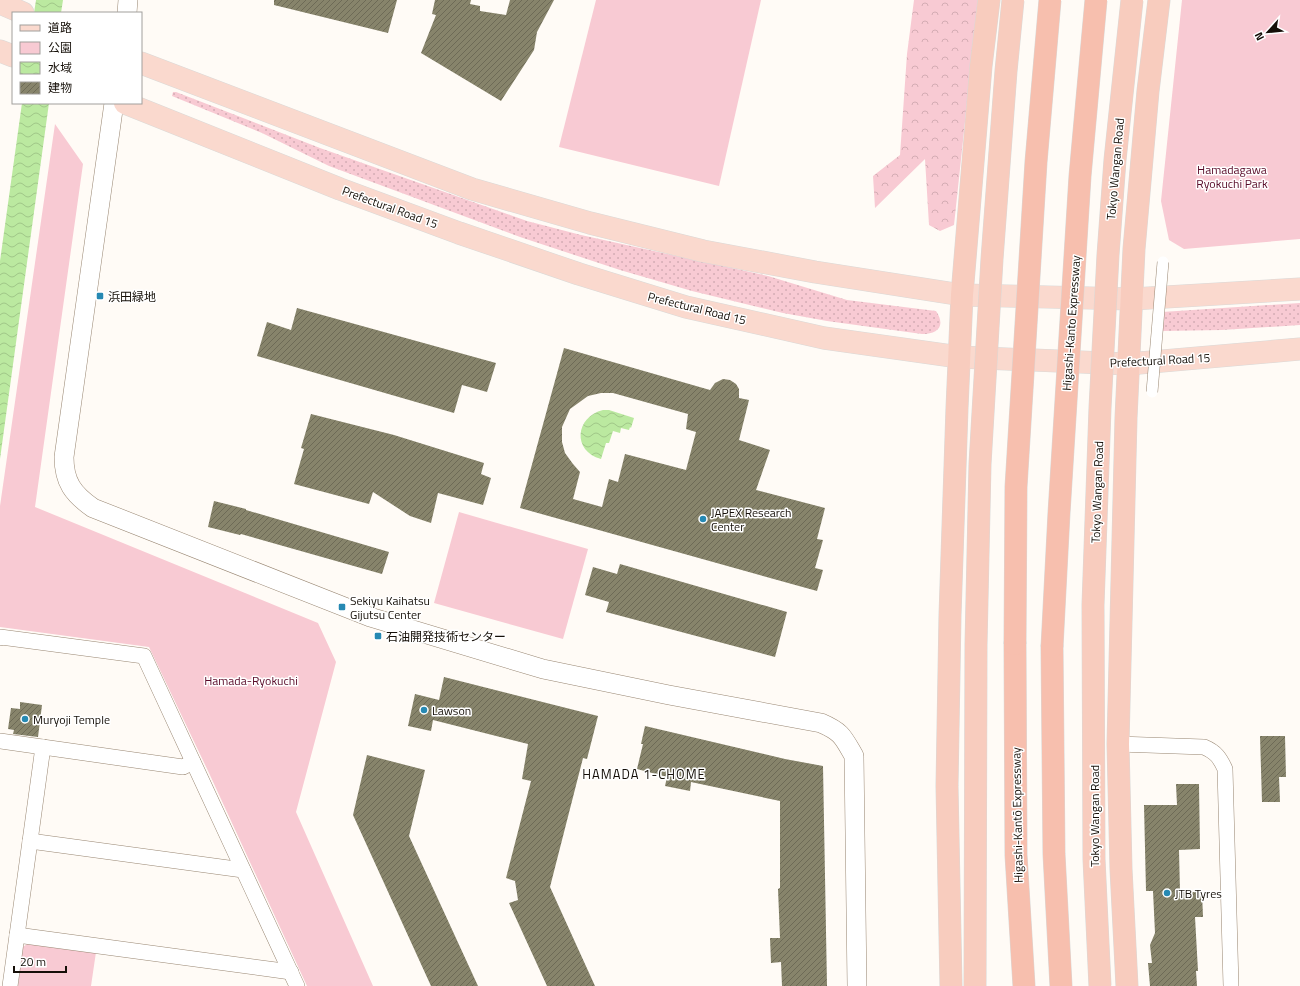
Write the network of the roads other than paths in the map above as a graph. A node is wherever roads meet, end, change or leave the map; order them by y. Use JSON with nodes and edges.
{"nodes":[{"id":1,"x":128,"y":0,"type":"edge"},
{"id":2,"x":989,"y":0,"type":"edge"},
{"id":3,"x":1013,"y":0,"type":"edge"},
{"id":4,"x":1050,"y":0,"type":"edge"},
{"id":5,"x":1096,"y":0,"type":"edge"},
{"id":6,"x":1132,"y":0,"type":"edge"},
{"id":7,"x":1159,"y":0,"type":"edge"},
{"id":8,"x":126,"y":12,"type":"edge"},
{"id":9,"x":0,"y":51,"type":"edge"},
{"id":10,"x":12,"y":56,"type":"edge"},
{"id":11,"x":142,"y":63,"type":"edge"},
{"id":12,"x":114,"y":104,"type":"edge"},
{"id":13,"x":128,"y":104,"type":"edge"},
{"id":14,"x":1163,"y":262,"type":"dead end"},
{"id":15,"x":1300,"y":289,"type":"edge"},
{"id":16,"x":962,"y":295,"type":"junction"},
{"id":17,"x":1132,"y":299,"type":"junction"},
{"id":18,"x":1300,"y":349,"type":"edge"},
{"id":19,"x":959,"y":356,"type":"junction"},
{"id":20,"x":1128,"y":364,"type":"junction"},
{"id":21,"x":1152,"y":392,"type":"dead end"},
{"id":22,"x":0,"y":638,"type":"edge"},
{"id":23,"x":0,"y":741,"type":"edge"},
{"id":24,"x":1118,"y":744,"type":"junction"},
{"id":25,"x":43,"y":747,"type":"junction"},
{"id":26,"x":193,"y":762,"type":"junction"},
{"id":27,"x":30,"y":841,"type":"junction"},
{"id":28,"x":243,"y":870,"type":"junction"},
{"id":29,"x":17,"y":935,"type":"junction"},
{"id":30,"x":291,"y":972,"type":"junction"},
{"id":31,"x":10,"y":986,"type":"edge"},
{"id":32,"x":297,"y":986,"type":"edge"},
{"id":33,"x":857,"y":986,"type":"edge"},
{"id":34,"x":951,"y":986,"type":"edge"},
{"id":35,"x":975,"y":986,"type":"edge"},
{"id":36,"x":1024,"y":986,"type":"edge"},
{"id":37,"x":1060,"y":986,"type":"edge"},
{"id":38,"x":1100,"y":986,"type":"edge"},
{"id":39,"x":1127,"y":986,"type":"edge"},
{"id":40,"x":1231,"y":986,"type":"edge"}],
"edges":[{"from":1,"to":8,"type":"street"},
{"from":2,"to":16,"type":"highway"},
{"from":3,"to":35,"type":"highway","bridge":true},
{"from":4,"to":36,"type":"highway","bridge":true},
{"from":5,"to":37,"type":"highway","name":"Higashi-Kanto Expressway","bridge":true},
{"from":6,"to":38,"type":"highway","name":"Tokyo Wangan Road","bridge":true},
{"from":7,"to":17,"type":"highway"},
{"from":9,"to":10,"type":"main road"},
{"from":11,"to":16,"type":"main road"},
{"from":12,"to":33,"type":"street"},
{"from":13,"to":19,"type":"main road","name":"Prefectural Road 15"},
{"from":14,"to":21,"type":"street","bridge":true},
{"from":15,"to":17,"type":"main road"},
{"from":16,"to":17,"type":"main road"},
{"from":16,"to":19,"type":"highway"},
{"from":17,"to":20,"type":"highway"},
{"from":18,"to":20,"type":"main road","name":"Prefectural Road 15"},
{"from":19,"to":20,"type":"main road","name":"Prefectural Road 15"},
{"from":19,"to":34,"type":"highway"},
{"from":20,"to":24,"type":"highway"},
{"from":22,"to":26,"type":"street"},
{"from":23,"to":25,"type":"street"},
{"from":24,"to":39,"type":"highway"},
{"from":24,"to":40,"type":"street"},
{"from":25,"to":26,"type":"street"},
{"from":25,"to":27,"type":"street"},
{"from":26,"to":28,"type":"street"},
{"from":27,"to":28,"type":"street"},
{"from":27,"to":29,"type":"street"},
{"from":28,"to":30,"type":"street"},
{"from":29,"to":30,"type":"street"},
{"from":29,"to":31,"type":"street"},
{"from":30,"to":32,"type":"street"}]}
